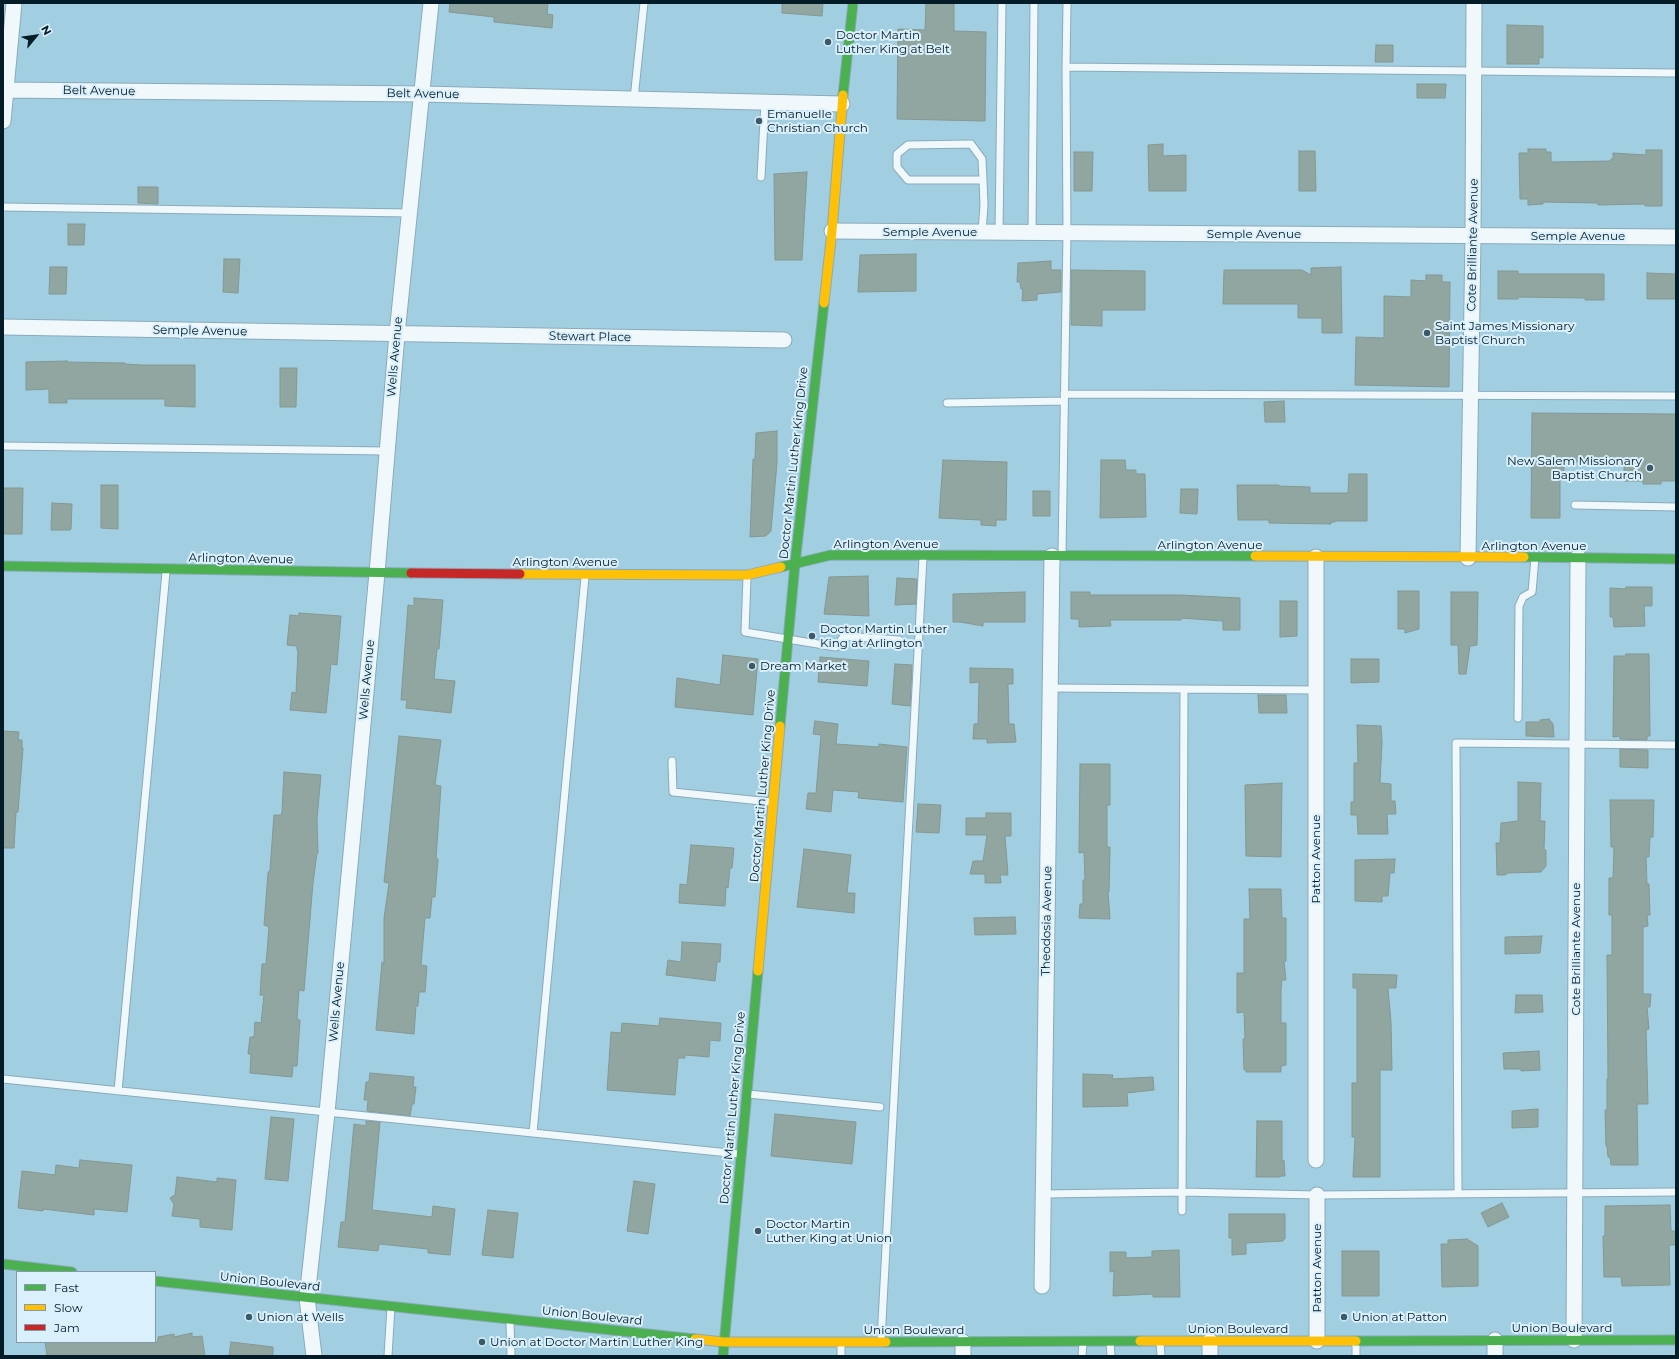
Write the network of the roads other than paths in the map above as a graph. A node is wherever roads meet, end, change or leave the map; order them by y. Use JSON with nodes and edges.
{"nodes":[{"id":1,"x":14,"y":3,"type":"edge"},
{"id":2,"x":431,"y":3,"type":"edge"},
{"id":3,"x":644,"y":3,"type":"edge"},
{"id":4,"x":853,"y":3,"type":"edge"},
{"id":5,"x":1002,"y":3,"type":"edge"},
{"id":6,"x":1034,"y":3,"type":"edge"},
{"id":7,"x":1067,"y":3,"type":"edge"},
{"id":8,"x":1474,"y":3,"type":"edge"},
{"id":9,"x":1066,"y":67,"type":"junction"},
{"id":10,"x":1474,"y":72,"type":"junction"},
{"id":11,"x":1676,"y":73,"type":"edge"},
{"id":12,"x":5,"y":90,"type":"edge"},
{"id":13,"x":422,"y":94,"type":"junction"},
{"id":14,"x":634,"y":99,"type":"junction"},
{"id":15,"x":765,"y":102,"type":"junction"},
{"id":16,"x":842,"y":104,"type":"junction"},
{"id":17,"x":3,"y":121,"type":"edge"},
{"id":18,"x":761,"y":178,"type":"dead end"},
{"id":19,"x":983,"y":180,"type":"junction"},
{"id":20,"x":3,"y":207,"type":"edge"},
{"id":21,"x":410,"y":213,"type":"junction"},
{"id":22,"x":832,"y":231,"type":"junction"},
{"id":23,"x":982,"y":232,"type":"junction"},
{"id":24,"x":999,"y":232,"type":"junction"},
{"id":25,"x":1032,"y":233,"type":"junction"},
{"id":26,"x":1067,"y":233,"type":"junction"},
{"id":27,"x":1473,"y":236,"type":"junction"},
{"id":28,"x":1676,"y":237,"type":"edge"},
{"id":29,"x":3,"y":327,"type":"edge"},
{"id":30,"x":397,"y":334,"type":"junction"},
{"id":31,"x":784,"y":340,"type":"dead end"},
{"id":32,"x":1471,"y":394,"type":"junction"},
{"id":33,"x":1676,"y":396,"type":"edge"},
{"id":34,"x":1064,"y":397,"type":"junction"},
{"id":35,"x":947,"y":403,"type":"dead end"},
{"id":36,"x":3,"y":446,"type":"edge"},
{"id":37,"x":387,"y":451,"type":"junction"},
{"id":38,"x":1575,"y":505,"type":"dead end"},
{"id":39,"x":1676,"y":507,"type":"edge"},
{"id":40,"x":923,"y":556,"type":"junction"},
{"id":41,"x":1057,"y":556,"type":"junction"},
{"id":42,"x":1316,"y":557,"type":"junction"},
{"id":43,"x":1578,"y":557,"type":"junction"},
{"id":44,"x":1468,"y":558,"type":"junction"},
{"id":45,"x":1535,"y":558,"type":"junction"},
{"id":46,"x":1676,"y":559,"type":"edge"},
{"id":47,"x":795,"y":564,"type":"junction"},
{"id":48,"x":3,"y":566,"type":"edge"},
{"id":49,"x":166,"y":570,"type":"junction"},
{"id":50,"x":377,"y":573,"type":"junction"},
{"id":51,"x":585,"y":574,"type":"junction"},
{"id":52,"x":747,"y":575,"type":"junction"},
{"id":53,"x":788,"y":639,"type":"junction"},
{"id":54,"x":899,"y":640,"type":"dead end"},
{"id":55,"x":1050,"y":688,"type":"junction"},
{"id":56,"x":1184,"y":689,"type":"junction"},
{"id":57,"x":1316,"y":690,"type":"junction"},
{"id":58,"x":1518,"y":718,"type":"dead end"},
{"id":59,"x":1578,"y":744,"type":"junction"},
{"id":60,"x":1676,"y":745,"type":"edge"},
{"id":61,"x":672,"y":761,"type":"dead end"},
{"id":62,"x":773,"y":802,"type":"junction"},
{"id":63,"x":3,"y":1079,"type":"edge"},
{"id":64,"x":118,"y":1091,"type":"junction"},
{"id":65,"x":746,"y":1094,"type":"junction"},
{"id":66,"x":880,"y":1107,"type":"dead end"},
{"id":67,"x":327,"y":1113,"type":"junction"},
{"id":68,"x":533,"y":1133,"type":"junction"},
{"id":69,"x":741,"y":1154,"type":"junction"},
{"id":70,"x":1316,"y":1160,"type":"dead end"},
{"id":71,"x":1182,"y":1192,"type":"junction"},
{"id":72,"x":1676,"y":1192,"type":"edge"},
{"id":73,"x":1043,"y":1194,"type":"junction"},
{"id":74,"x":1458,"y":1194,"type":"junction"},
{"id":75,"x":1575,"y":1194,"type":"junction"},
{"id":76,"x":1316,"y":1196,"type":"junction"},
{"id":77,"x":1182,"y":1211,"type":"dead end"},
{"id":78,"x":3,"y":1264,"type":"edge"},
{"id":79,"x":63,"y":1271,"type":"edge"},
{"id":80,"x":156,"y":1281,"type":"edge"},
{"id":81,"x":1042,"y":1286,"type":"dead end"},
{"id":82,"x":307,"y":1298,"type":"junction"},
{"id":83,"x":391,"y":1307,"type":"junction"},
{"id":84,"x":510,"y":1320,"type":"junction"},
{"id":85,"x":1495,"y":1340,"type":"junction"},
{"id":86,"x":1574,"y":1340,"type":"junction"},
{"id":87,"x":1676,"y":1340,"type":"edge"},
{"id":88,"x":1317,"y":1341,"type":"junction"},
{"id":89,"x":1356,"y":1341,"type":"junction"},
{"id":90,"x":724,"y":1342,"type":"junction"},
{"id":91,"x":841,"y":1342,"type":"junction"},
{"id":92,"x":881,"y":1342,"type":"junction"},
{"id":93,"x":1083,"y":1342,"type":"junction"},
{"id":94,"x":1110,"y":1342,"type":"junction"},
{"id":95,"x":1160,"y":1342,"type":"junction"},
{"id":96,"x":963,"y":1349,"type":"edge"},
{"id":97,"x":1210,"y":1349,"type":"edge"},
{"id":98,"x":314,"y":1356,"type":"edge"},
{"id":99,"x":388,"y":1356,"type":"edge"},
{"id":100,"x":511,"y":1356,"type":"edge"},
{"id":101,"x":722,"y":1356,"type":"edge"},
{"id":102,"x":841,"y":1356,"type":"edge"},
{"id":103,"x":1082,"y":1356,"type":"edge"},
{"id":104,"x":1111,"y":1356,"type":"edge"},
{"id":105,"x":1161,"y":1356,"type":"edge"},
{"id":106,"x":1356,"y":1356,"type":"edge"},
{"id":107,"x":1495,"y":1356,"type":"edge"}],
"edges":[{"from":1,"to":12,"type":"street"},
{"from":2,"to":13,"type":"street","name":"Wells Avenue"},
{"from":3,"to":14,"type":"lane"},
{"from":4,"to":16,"type":"main road","name":"Doctor Martin Luther King Drive"},
{"from":5,"to":24,"type":"lane"},
{"from":6,"to":25,"type":"lane"},
{"from":7,"to":9,"type":"lane"},
{"from":8,"to":10,"type":"street","name":"Cote Brilliante Avenue"},
{"from":9,"to":10,"type":"lane"},
{"from":9,"to":26,"type":"lane"},
{"from":10,"to":11,"type":"lane"},
{"from":10,"to":27,"type":"street","name":"Cote Brilliante Avenue"},
{"from":12,"to":13,"type":"street","name":"Belt Avenue"},
{"from":12,"to":17,"type":"street"},
{"from":13,"to":14,"type":"street","name":"Belt Avenue"},
{"from":13,"to":21,"type":"street","name":"Wells Avenue"},
{"from":14,"to":15,"type":"street","name":"Belt Avenue"},
{"from":15,"to":16,"type":"street","name":"Belt Avenue"},
{"from":15,"to":18,"type":"lane"},
{"from":16,"to":22,"type":"main road","name":"Doctor Martin Luther King Drive"},
{"from":19,"to":19,"type":"lane"},
{"from":19,"to":23,"type":"lane"},
{"from":20,"to":21,"type":"lane"},
{"from":21,"to":30,"type":"street","name":"Wells Avenue"},
{"from":22,"to":23,"type":"street","name":"Semple Avenue"},
{"from":22,"to":47,"type":"main road","name":"Doctor Martin Luther King Drive"},
{"from":23,"to":24,"type":"street","name":"Semple Avenue"},
{"from":24,"to":25,"type":"street","name":"Semple Avenue"},
{"from":25,"to":26,"type":"street","name":"Semple Avenue"},
{"from":26,"to":27,"type":"street","name":"Semple Avenue"},
{"from":26,"to":34,"type":"lane"},
{"from":27,"to":28,"type":"street","name":"Semple Avenue"},
{"from":27,"to":32,"type":"street","name":"Cote Brilliante Avenue"},
{"from":29,"to":30,"type":"street","name":"Semple Avenue"},
{"from":30,"to":31,"type":"street","name":"Stewart Place"},
{"from":30,"to":37,"type":"street","name":"Wells Avenue"},
{"from":32,"to":33,"type":"lane"},
{"from":32,"to":34,"type":"lane"},
{"from":32,"to":44,"type":"street","name":"Cote Brilliante Avenue"},
{"from":34,"to":35,"type":"lane"},
{"from":34,"to":41,"type":"lane"},
{"from":36,"to":37,"type":"lane"},
{"from":37,"to":50,"type":"street","name":"Wells Avenue"},
{"from":38,"to":39,"type":"lane"},
{"from":40,"to":41,"type":"main road","name":"Arlington Avenue"},
{"from":40,"to":47,"type":"main road","name":"Arlington Avenue"},
{"from":40,"to":92,"type":"lane"},
{"from":41,"to":42,"type":"main road","name":"Arlington Avenue"},
{"from":41,"to":55,"type":"street","name":"Theodosia Avenue"},
{"from":42,"to":44,"type":"main road","name":"Arlington Avenue"},
{"from":42,"to":57,"type":"street","name":"Patton Avenue"},
{"from":43,"to":45,"type":"main road","name":"Arlington Avenue"},
{"from":43,"to":46,"type":"main road","name":"Arlington Avenue"},
{"from":43,"to":59,"type":"street","name":"Cote Brilliante Avenue"},
{"from":44,"to":45,"type":"main road","name":"Arlington Avenue"},
{"from":45,"to":58,"type":"lane"},
{"from":47,"to":52,"type":"main road","name":"Arlington Avenue"},
{"from":47,"to":53,"type":"main road","name":"Doctor Martin Luther King Drive"},
{"from":48,"to":49,"type":"main road","name":"Arlington Avenue"},
{"from":49,"to":50,"type":"main road","name":"Arlington Avenue"},
{"from":49,"to":64,"type":"lane"},
{"from":50,"to":51,"type":"main road","name":"Arlington Avenue"},
{"from":50,"to":67,"type":"street","name":"Wells Avenue"},
{"from":51,"to":52,"type":"main road","name":"Arlington Avenue"},
{"from":51,"to":68,"type":"lane"},
{"from":52,"to":53,"type":"lane"},
{"from":53,"to":54,"type":"lane"},
{"from":53,"to":62,"type":"main road","name":"Doctor Martin Luther King Drive"},
{"from":55,"to":56,"type":"lane"},
{"from":55,"to":73,"type":"street","name":"Theodosia Avenue"},
{"from":56,"to":57,"type":"lane"},
{"from":56,"to":71,"type":"lane"},
{"from":57,"to":70,"type":"street","name":"Patton Avenue"},
{"from":59,"to":60,"type":"lane"},
{"from":59,"to":74,"type":"lane"},
{"from":59,"to":75,"type":"street","name":"Cote Brilliante Avenue"},
{"from":61,"to":62,"type":"lane"},
{"from":62,"to":65,"type":"main road","name":"Doctor Martin Luther King Drive"},
{"from":63,"to":64,"type":"lane"},
{"from":64,"to":67,"type":"lane"},
{"from":65,"to":66,"type":"lane"},
{"from":65,"to":69,"type":"main road","name":"Doctor Martin Luther King Drive"},
{"from":67,"to":68,"type":"lane"},
{"from":67,"to":82,"type":"street","name":"Wells Avenue"},
{"from":68,"to":69,"type":"lane"},
{"from":69,"to":90,"type":"main road","name":"Doctor Martin Luther King Drive"},
{"from":71,"to":73,"type":"lane"},
{"from":71,"to":76,"type":"lane"},
{"from":71,"to":77,"type":"lane"},
{"from":72,"to":75,"type":"lane"},
{"from":73,"to":81,"type":"street","name":"Theodosia Avenue"},
{"from":74,"to":75,"type":"lane"},
{"from":74,"to":76,"type":"lane"},
{"from":75,"to":86,"type":"street","name":"Cote Brilliante Avenue"},
{"from":76,"to":88,"type":"street","name":"Patton Avenue"},
{"from":78,"to":79,"type":"main road"},
{"from":80,"to":82,"type":"main road","name":"Union Boulevard"},
{"from":82,"to":83,"type":"main road","name":"Union Boulevard"},
{"from":82,"to":98,"type":"street","name":"Wells Avenue"},
{"from":83,"to":84,"type":"main road","name":"Union Boulevard"},
{"from":83,"to":99,"type":"lane"},
{"from":84,"to":90,"type":"main road","name":"Union Boulevard"},
{"from":84,"to":100,"type":"lane"},
{"from":85,"to":86,"type":"main road","name":"Union Boulevard"},
{"from":85,"to":89,"type":"main road","name":"Union Boulevard"},
{"from":85,"to":107,"type":"street"},
{"from":86,"to":87,"type":"main road","name":"Union Boulevard"},
{"from":88,"to":89,"type":"main road","name":"Union Boulevard"},
{"from":88,"to":97,"type":"main road","name":"Union Boulevard"},
{"from":89,"to":106,"type":"lane"},
{"from":90,"to":91,"type":"main road","name":"Union Boulevard"},
{"from":90,"to":101,"type":"main road","name":"Doctor Martin Luther King Drive"},
{"from":91,"to":92,"type":"main road","name":"Union Boulevard"},
{"from":91,"to":102,"type":"lane"},
{"from":92,"to":96,"type":"main road","name":"Union Boulevard"},
{"from":93,"to":94,"type":"main road","name":"Union Boulevard"},
{"from":93,"to":96,"type":"main road","name":"Union Boulevard"},
{"from":93,"to":103,"type":"lane"},
{"from":94,"to":95,"type":"main road","name":"Union Boulevard"},
{"from":94,"to":104,"type":"lane"},
{"from":95,"to":97,"type":"main road","name":"Union Boulevard"},
{"from":95,"to":105,"type":"lane"}]}
